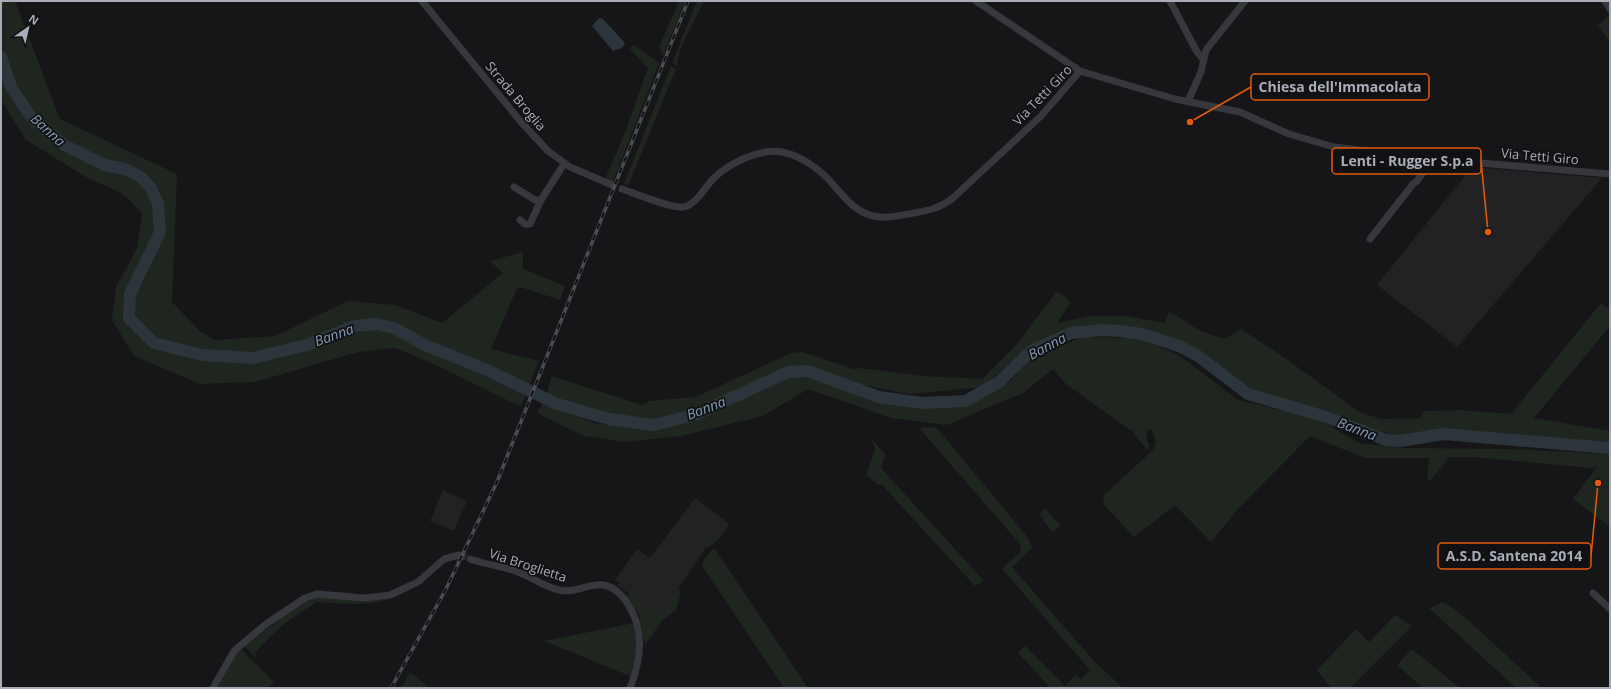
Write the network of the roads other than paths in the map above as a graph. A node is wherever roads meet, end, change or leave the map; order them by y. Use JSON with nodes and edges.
{"nodes":[{"id":1,"x":422,"y":1,"type":"edge"},
{"id":2,"x":976,"y":1,"type":"edge"},
{"id":3,"x":1170,"y":1,"type":"edge"},
{"id":4,"x":1245,"y":1,"type":"edge"},
{"id":5,"x":1605,"y":1,"type":"edge"},
{"id":6,"x":1610,"y":9,"type":"edge"},
{"id":7,"x":1203,"y":59,"type":"junction"},
{"id":8,"x":1080,"y":71,"type":"junction"},
{"id":9,"x":1188,"y":102,"type":"junction"},
{"id":10,"x":1433,"y":159,"type":"junction"},
{"id":11,"x":564,"y":164,"type":"junction"},
{"id":12,"x":1610,"y":174,"type":"edge"},
{"id":13,"x":610,"y":184,"type":"tunnel mouth"},
{"id":14,"x":514,"y":187,"type":"dead end"},
{"id":15,"x":622,"y":189,"type":"tunnel mouth"},
{"id":16,"x":541,"y":200,"type":"junction"},
{"id":17,"x":520,"y":220,"type":"dead end"},
{"id":18,"x":1370,"y":239,"type":"dead end"},
{"id":19,"x":460,"y":555,"type":"tunnel mouth"},
{"id":20,"x":470,"y":558,"type":"tunnel mouth"},
{"id":21,"x":1593,"y":593,"type":"dead end"},
{"id":22,"x":1610,"y":609,"type":"edge"},
{"id":23,"x":212,"y":688,"type":"edge"},
{"id":24,"x":630,"y":688,"type":"edge"}],
"edges":[{"from":1,"to":11,"type":"street","name":"Strada Broglia"},
{"from":2,"to":8,"type":"street"},
{"from":3,"to":7,"type":"street"},
{"from":4,"to":7,"type":"street"},
{"from":5,"to":6,"type":"street"},
{"from":7,"to":9,"type":"street"},
{"from":8,"to":9,"type":"street","name":"Via Tetti Giro"},
{"from":8,"to":15,"type":"street","name":"Via Tetti Giro"},
{"from":9,"to":10,"type":"street","name":"Via Tetti Giro"},
{"from":10,"to":12,"type":"street","name":"Via Tetti Giro"},
{"from":10,"to":18,"type":"street"},
{"from":11,"to":13,"type":"street","name":"Strada Broglia"},
{"from":11,"to":16,"type":"street"},
{"from":14,"to":16,"type":"street"},
{"from":16,"to":17,"type":"street"},
{"from":19,"to":23,"type":"street"},
{"from":20,"to":24,"type":"street","name":"Via Broglietta"},
{"from":21,"to":22,"type":"street"}]}
